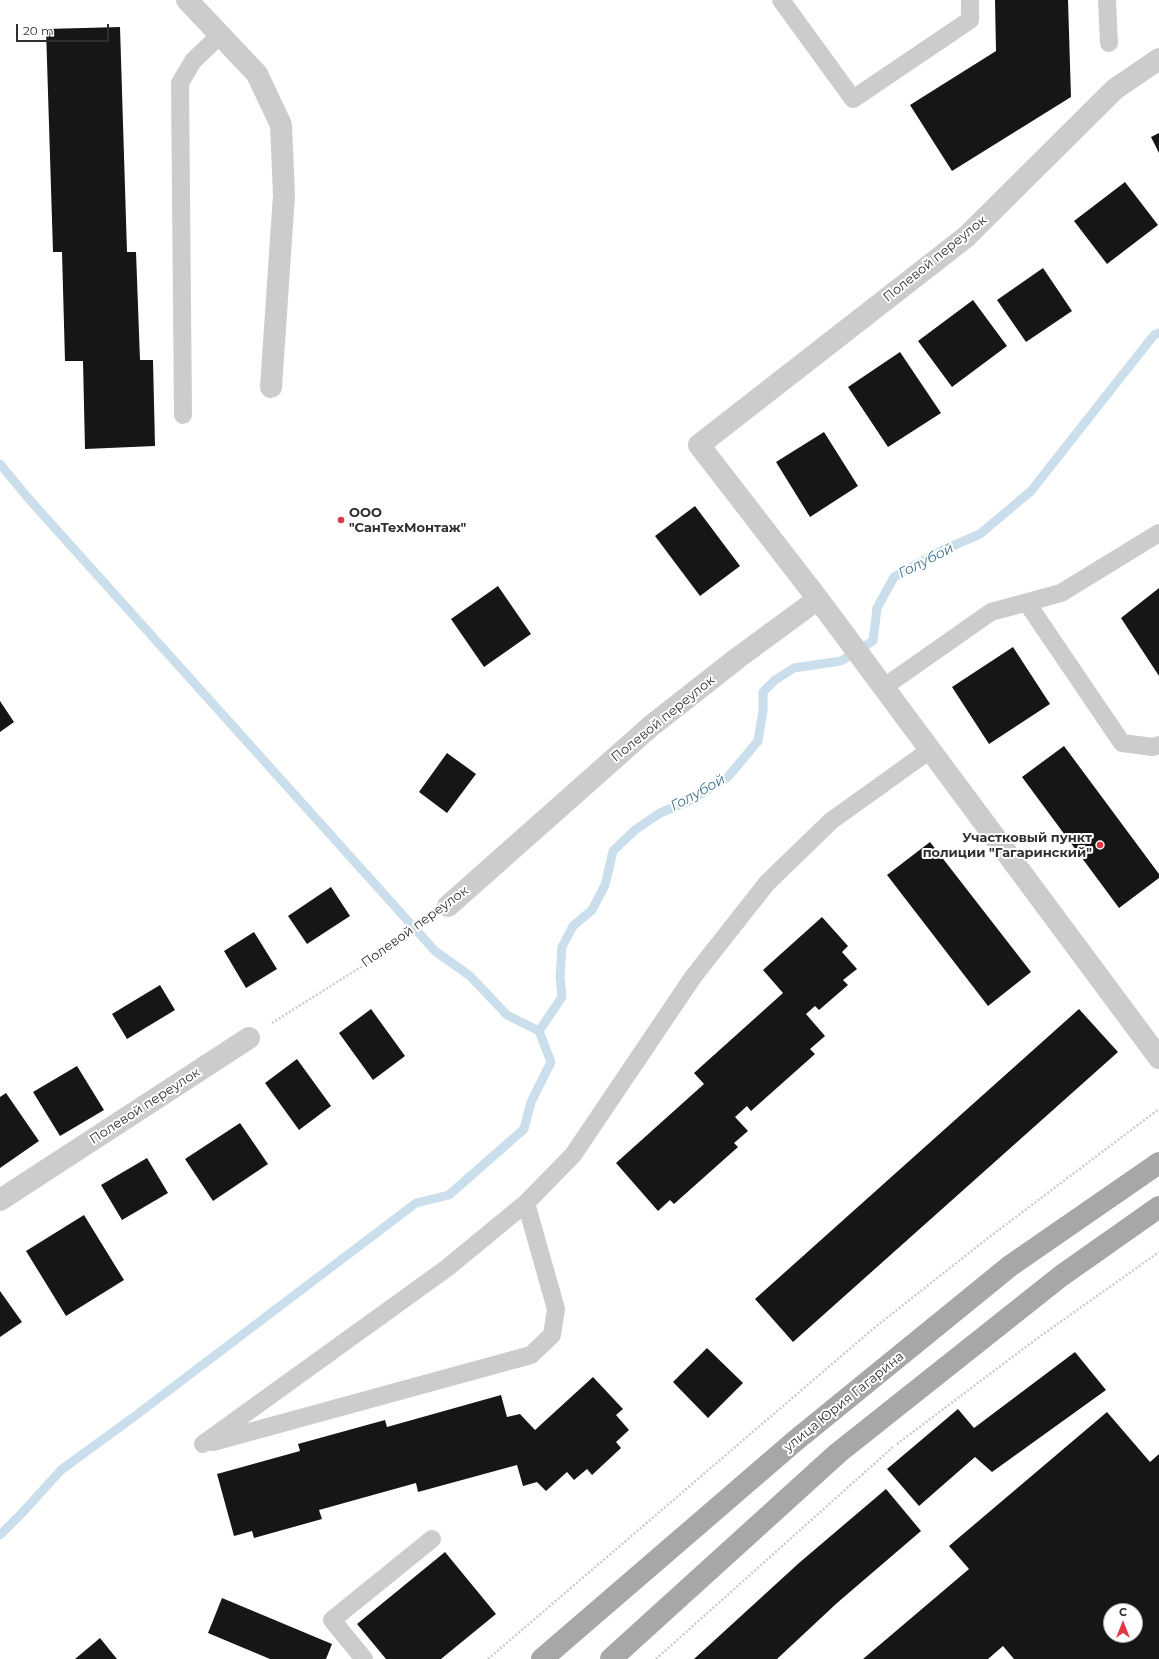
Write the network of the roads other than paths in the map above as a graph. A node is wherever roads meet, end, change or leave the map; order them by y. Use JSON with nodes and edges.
{"nodes":[{"id":1,"x":187,"y":0,"type":"edge"},
{"id":2,"x":780,"y":0,"type":"edge"},
{"id":3,"x":970,"y":0,"type":"edge"},
{"id":4,"x":1106,"y":0,"type":"edge"},
{"id":5,"x":221,"y":34,"type":"junction"},
{"id":6,"x":1109,"y":43,"type":"dead end"},
{"id":7,"x":1159,"y":59,"type":"edge"},
{"id":8,"x":271,"y":387,"type":"dead end"},
{"id":9,"x":184,"y":415,"type":"dead end"},
{"id":10,"x":1159,"y":532,"type":"edge"},
{"id":11,"x":818,"y":599,"type":"junction"},
{"id":12,"x":1027,"y":602,"type":"junction"},
{"id":13,"x":879,"y":681,"type":"junction"},
{"id":14,"x":1159,"y":745,"type":"edge"},
{"id":15,"x":930,"y":750,"type":"junction"},
{"id":16,"x":448,"y":906,"type":"road end"},
{"id":17,"x":249,"y":1038,"type":"road end"},
{"id":18,"x":1159,"y":1058,"type":"edge"},
{"id":19,"x":1159,"y":1163,"type":"edge"},
{"id":20,"x":0,"y":1200,"type":"edge"},
{"id":21,"x":526,"y":1204,"type":"junction"},
{"id":22,"x":1159,"y":1207,"type":"edge"},
{"id":23,"x":432,"y":1539,"type":"dead end"},
{"id":24,"x":364,"y":1659,"type":"edge"},
{"id":25,"x":542,"y":1659,"type":"edge"},
{"id":26,"x":611,"y":1659,"type":"edge"}],
"edges":[{"from":1,"to":5,"type":"street"},
{"from":2,"to":3,"type":"lane"},
{"from":4,"to":6,"type":"lane"},
{"from":5,"to":8,"type":"street"},
{"from":5,"to":9,"type":"lane"},
{"from":7,"to":11,"type":"street","name":"Полевой переулок"},
{"from":10,"to":12,"type":"lane"},
{"from":11,"to":13,"type":"street"},
{"from":11,"to":16,"type":"street","name":"Полевой переулок"},
{"from":12,"to":13,"type":"lane"},
{"from":12,"to":14,"type":"lane"},
{"from":13,"to":15,"type":"street"},
{"from":15,"to":18,"type":"street"},
{"from":15,"to":21,"type":"lane"},
{"from":17,"to":20,"type":"street","name":"Полевой переулок"},
{"from":19,"to":25,"type":"main road","name":"улица Юрия Гагарина"},
{"from":21,"to":21,"type":"lane"},
{"from":22,"to":26,"type":"main road"},
{"from":23,"to":24,"type":"lane"}]}
